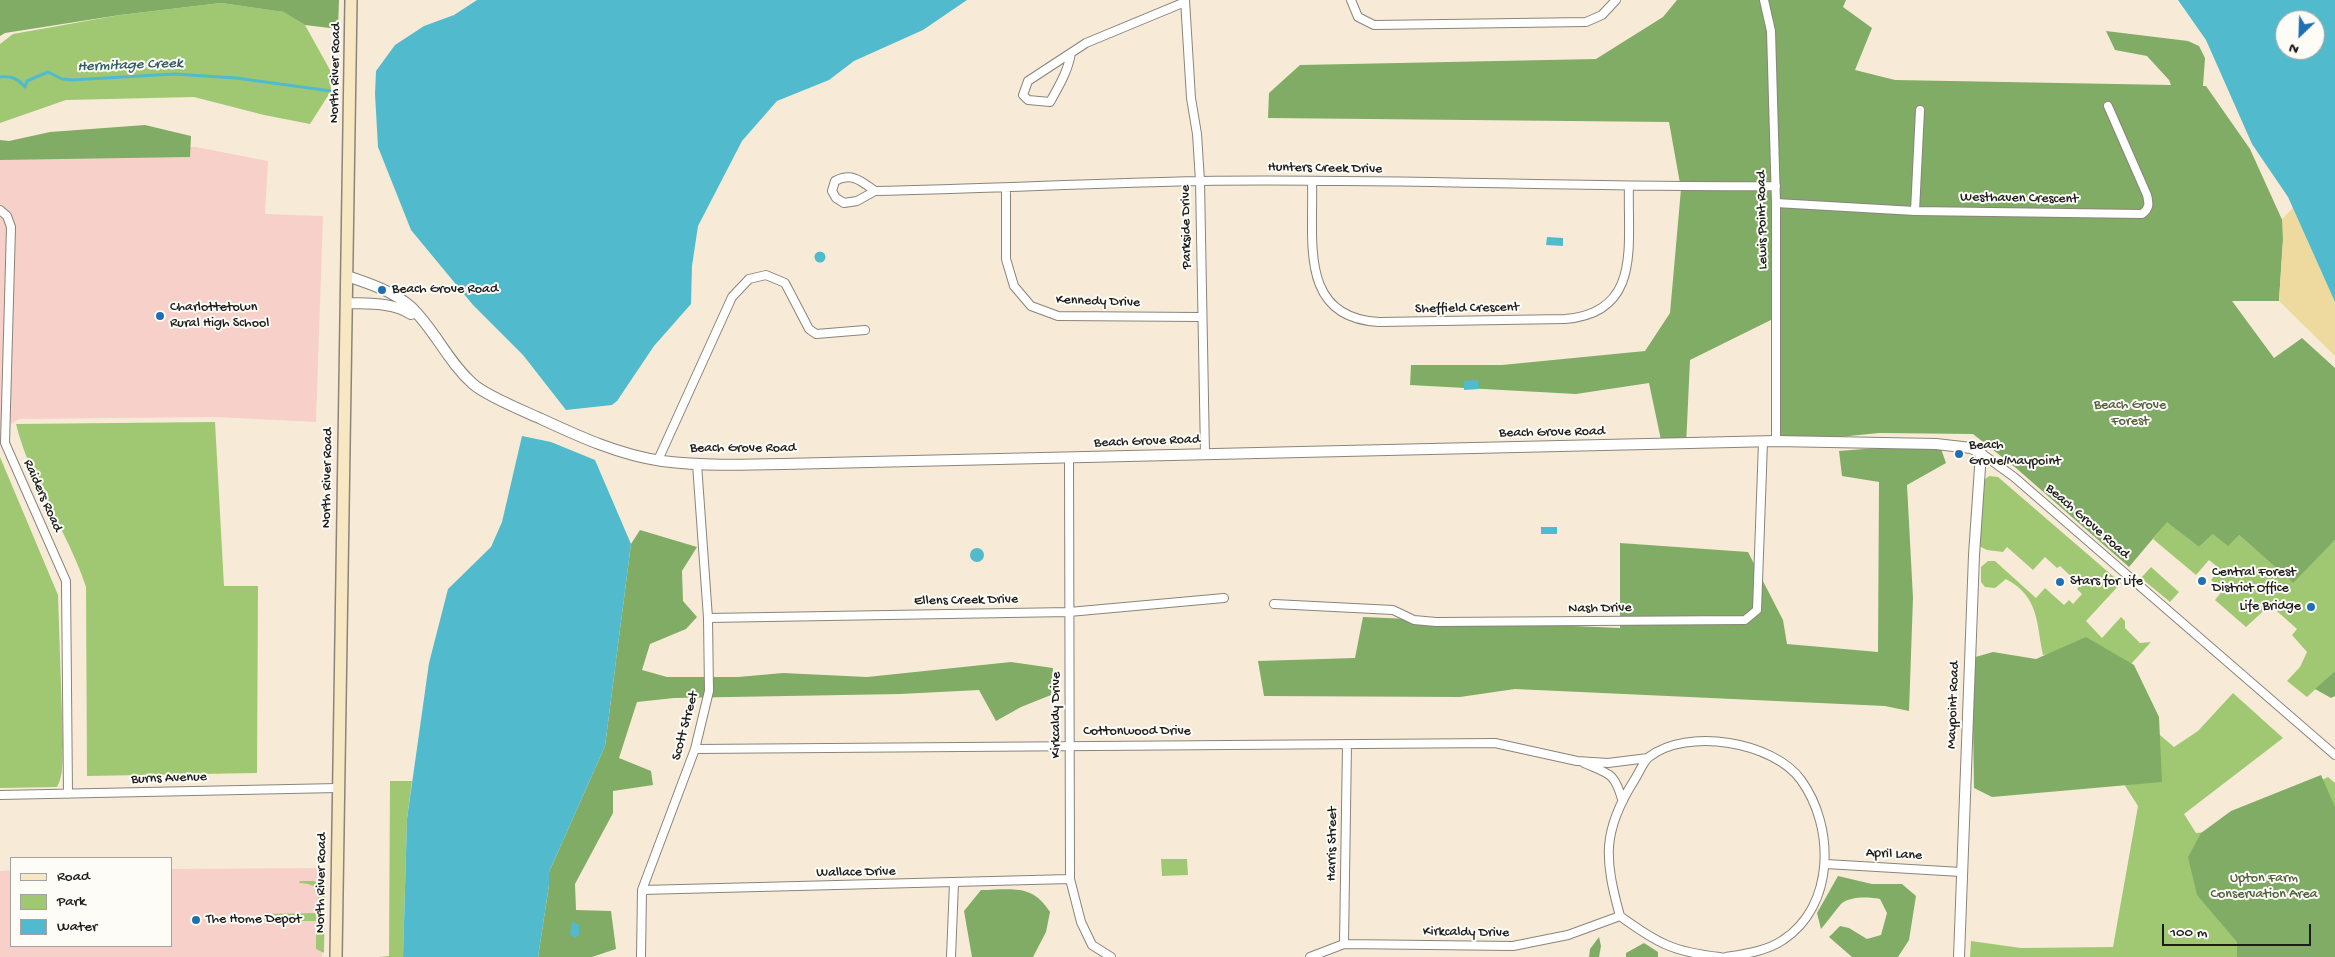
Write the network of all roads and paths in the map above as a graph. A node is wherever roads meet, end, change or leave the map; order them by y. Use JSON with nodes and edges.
{"nodes":[{"id":1,"x":351,"y":0,"type":"edge"},
{"id":2,"x":1351,"y":0,"type":"edge"},
{"id":3,"x":1616,"y":0,"type":"edge"},
{"id":4,"x":1764,"y":0,"type":"edge"},
{"id":5,"x":1185,"y":1,"type":"edge"},
{"id":6,"x":1072,"y":53,"type":"junction"},
{"id":7,"x":2108,"y":106,"type":"dead end"},
{"id":8,"x":1920,"y":110,"type":"dead end"},
{"id":9,"x":1200,"y":181,"type":"junction"},
{"id":10,"x":1312,"y":181,"type":"junction"},
{"id":11,"x":1629,"y":186,"type":"junction"},
{"id":12,"x":1776,"y":186,"type":"junction"},
{"id":13,"x":1006,"y":189,"type":"junction"},
{"id":14,"x":875,"y":191,"type":"junction"},
{"id":15,"x":1776,"y":203,"type":"junction"},
{"id":16,"x":0,"y":210,"type":"edge"},
{"id":17,"x":1915,"y":211,"type":"junction"},
{"id":18,"x":347,"y":276,"type":"junction"},
{"id":19,"x":347,"y":303,"type":"junction"},
{"id":20,"x":1201,"y":317,"type":"junction"},
{"id":21,"x":422,"y":320,"type":"junction"},
{"id":22,"x":865,"y":330,"type":"dead end"},
{"id":23,"x":1776,"y":441,"type":"junction"},
{"id":24,"x":1763,"y":442,"type":"junction"},
{"id":25,"x":1981,"y":453,"type":"junction"},
{"id":26,"x":1205,"y":454,"type":"junction"},
{"id":27,"x":1069,"y":458,"type":"junction"},
{"id":28,"x":658,"y":460,"type":"junction"},
{"id":29,"x":697,"y":464,"type":"junction"},
{"id":30,"x":1224,"y":598,"type":"dead end"},
{"id":31,"x":1274,"y":604,"type":"dead end"},
{"id":32,"x":1069,"y":612,"type":"junction"},
{"id":33,"x":708,"y":618,"type":"junction"},
{"id":34,"x":1347,"y":744,"type":"junction"},
{"id":35,"x":1070,"y":745,"type":"junction"},
{"id":36,"x":695,"y":749,"type":"junction"},
{"id":37,"x":2335,"y":755,"type":"edge"},
{"id":38,"x":1648,"y":758,"type":"junction"},
{"id":39,"x":1577,"y":761,"type":"junction"},
{"id":40,"x":338,"y":788,"type":"junction"},
{"id":41,"x":68,"y":794,"type":"junction"},
{"id":42,"x":0,"y":795,"type":"edge"},
{"id":43,"x":1622,"y":799,"type":"junction"},
{"id":44,"x":1826,"y":864,"type":"junction"},
{"id":45,"x":1961,"y":872,"type":"junction"},
{"id":46,"x":1070,"y":879,"type":"junction"},
{"id":47,"x":954,"y":883,"type":"junction"},
{"id":48,"x":642,"y":890,"type":"junction"},
{"id":49,"x":1620,"y":916,"type":"junction"},
{"id":50,"x":1344,"y":944,"type":"junction"},
{"id":51,"x":336,"y":957,"type":"edge"},
{"id":52,"x":641,"y":957,"type":"edge"},
{"id":53,"x":951,"y":957,"type":"edge"},
{"id":54,"x":1111,"y":957,"type":"edge"},
{"id":55,"x":1310,"y":957,"type":"edge"},
{"id":56,"x":1720,"y":957,"type":"edge"},
{"id":57,"x":1726,"y":957,"type":"edge"},
{"id":58,"x":1958,"y":957,"type":"edge"}],
"edges":[{"from":1,"to":18,"type":"main road","name":"North River Road"},
{"from":2,"to":3,"type":"street"},
{"from":4,"to":12,"type":"street","name":"Lewis Point Road"},
{"from":5,"to":6,"type":"street"},
{"from":5,"to":9,"type":"street","name":"Parkside Drive"},
{"from":6,"to":6,"type":"street"},
{"from":7,"to":17,"type":"street","name":"Westhaven Crescent"},
{"from":8,"to":17,"type":"street"},
{"from":9,"to":10,"type":"street","name":"Hunters Creek Drive"},
{"from":9,"to":13,"type":"street","name":"Hunters Creek Drive"},
{"from":9,"to":20,"type":"street","name":"Parkside Drive"},
{"from":10,"to":11,"type":"street","name":"Hunters Creek Drive"},
{"from":10,"to":11,"type":"street","name":"Sheffield Crescent"},
{"from":11,"to":12,"type":"street","name":"Hunters Creek Drive"},
{"from":12,"to":15,"type":"street","name":"Lewis Point Road"},
{"from":13,"to":14,"type":"street","name":"Hunters Creek Drive"},
{"from":13,"to":20,"type":"street","name":"Kennedy Drive"},
{"from":14,"to":14,"type":"street","name":"Hunters Creek Drive"},
{"from":15,"to":17,"type":"street","name":"Westhaven Crescent"},
{"from":15,"to":23,"type":"street","name":"Lewis Point Road"},
{"from":16,"to":41,"type":"street","name":"Raiders Road"},
{"from":18,"to":19,"type":"main road","name":"North River Road"},
{"from":18,"to":21,"type":"street"},
{"from":19,"to":21,"type":"street"},
{"from":19,"to":40,"type":"main road","name":"North River Road"},
{"from":20,"to":26,"type":"street","name":"Parkside Drive"},
{"from":21,"to":28,"type":"street","name":"Beach Grove Road"},
{"from":22,"to":28,"type":"street"},
{"from":23,"to":24,"type":"street","name":"Beach Grove Road"},
{"from":23,"to":25,"type":"street","name":"Beach Grove Road"},
{"from":24,"to":26,"type":"street","name":"Beach Grove Road"},
{"from":24,"to":31,"type":"street","name":"Nash Drive"},
{"from":25,"to":37,"type":"street","name":"Beach Grove Road"},
{"from":25,"to":45,"type":"street","name":"Maypoint Road"},
{"from":26,"to":27,"type":"street","name":"Beach Grove Road"},
{"from":27,"to":29,"type":"street","name":"Beach Grove Road"},
{"from":27,"to":32,"type":"street","name":"Kirkcaldy Drive"},
{"from":28,"to":29,"type":"street","name":"Beach Grove Road"},
{"from":29,"to":33,"type":"street","name":"Scott Street"},
{"from":30,"to":32,"type":"street","name":"Ellens Creek Drive"},
{"from":32,"to":33,"type":"street","name":"Ellens Creek Drive"},
{"from":32,"to":35,"type":"street","name":"Kirkcaldy Drive"},
{"from":33,"to":36,"type":"street","name":"Scott Street"},
{"from":34,"to":35,"type":"street","name":"Cottonwood Drive"},
{"from":34,"to":39,"type":"street","name":"Cottonwood Drive"},
{"from":34,"to":50,"type":"street","name":"Harris Street"},
{"from":35,"to":36,"type":"street","name":"Cottonwood Drive"},
{"from":35,"to":46,"type":"street","name":"Kirkcaldy Drive"},
{"from":36,"to":48,"type":"street","name":"Scott Street"},
{"from":38,"to":39,"type":"street","name":"Cottonwood Drive"},
{"from":38,"to":43,"type":"street"},
{"from":38,"to":44,"type":"street","name":"Cottonwood Drive"},
{"from":39,"to":43,"type":"street","name":"Cottonwood Drive"},
{"from":40,"to":41,"type":"street","name":"Burns Avenue"},
{"from":40,"to":51,"type":"main road","name":"North River Road"},
{"from":41,"to":42,"type":"street","name":"Burns Avenue"},
{"from":43,"to":49,"type":"street"},
{"from":44,"to":45,"type":"street","name":"April Lane"},
{"from":44,"to":57,"type":"street"},
{"from":45,"to":58,"type":"street","name":"Maypoint Road"},
{"from":46,"to":47,"type":"street","name":"Wallace Drive"},
{"from":46,"to":54,"type":"street","name":"Kirkcaldy Drive"},
{"from":47,"to":48,"type":"street","name":"Wallace Drive"},
{"from":47,"to":53,"type":"street"},
{"from":48,"to":52,"type":"street","name":"Scott Street"},
{"from":49,"to":50,"type":"street","name":"Kirkcaldy Drive"},
{"from":49,"to":56,"type":"street"},
{"from":50,"to":55,"type":"street","name":"Kirkcaldy Drive"}]}
